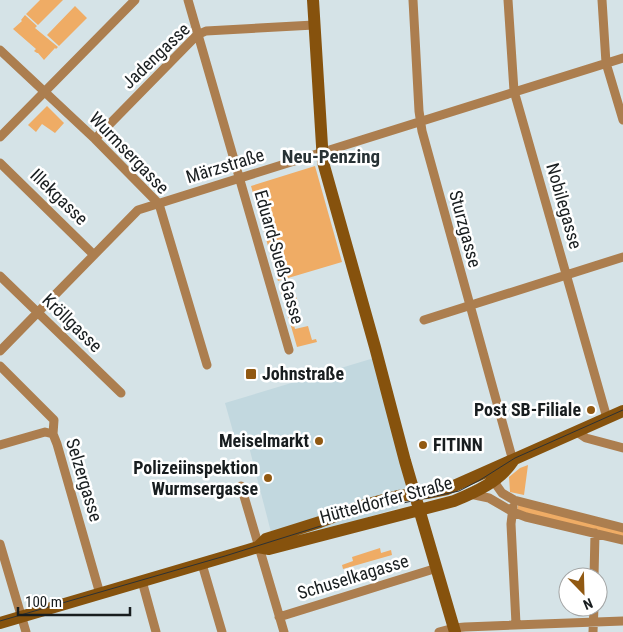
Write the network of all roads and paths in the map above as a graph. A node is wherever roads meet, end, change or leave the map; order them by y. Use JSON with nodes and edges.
{"nodes":[{"id":1,"x":135,"y":0,"type":"edge"},
{"id":2,"x":188,"y":0,"type":"edge"},
{"id":3,"x":313,"y":0,"type":"edge"},
{"id":4,"x":413,"y":0,"type":"edge"},
{"id":5,"x":508,"y":0,"type":"edge"},
{"id":6,"x":602,"y":0,"type":"edge"},
{"id":7,"x":314,"y":25,"type":"junction"},
{"id":8,"x":197,"y":35,"type":"junction"},
{"id":9,"x":0,"y":50,"type":"edge"},
{"id":10,"x":623,"y":58,"type":"edge"},
{"id":11,"x":606,"y":63,"type":"junction"},
{"id":12,"x":514,"y":91,"type":"junction"},
{"id":13,"x":45,"y":92,"type":"junction"},
{"id":14,"x":623,"y":120,"type":"edge"},
{"id":15,"x":420,"y":122,"type":"junction"},
{"id":16,"x":0,"y":137,"type":"edge"},
{"id":17,"x":96,"y":140,"type":"junction"},
{"id":18,"x":322,"y":153,"type":"junction"},
{"id":19,"x":0,"y":163,"type":"edge"},
{"id":20,"x":239,"y":178,"type":"junction"},
{"id":21,"x":159,"y":204,"type":"junction"},
{"id":22,"x":94,"y":255,"type":"junction"},
{"id":23,"x":623,"y":257,"type":"edge"},
{"id":24,"x":567,"y":275,"type":"junction"},
{"id":25,"x":0,"y":276,"type":"edge"},
{"id":26,"x":469,"y":306,"type":"junction"},
{"id":27,"x":38,"y":312,"type":"junction"},
{"id":28,"x":424,"y":320,"type":"dead end"},
{"id":29,"x":0,"y":350,"type":"edge"},
{"id":30,"x":289,"y":350,"type":"dead end"},
{"id":31,"x":207,"y":365,"type":"dead end"},
{"id":32,"x":0,"y":366,"type":"edge"},
{"id":33,"x":121,"y":393,"type":"dead end"},
{"id":34,"x":623,"y":411,"type":"edge"},
{"id":35,"x":607,"y":418,"type":"junction"},
{"id":36,"x":577,"y":432,"type":"junction"},
{"id":37,"x":53,"y":434,"type":"junction"},
{"id":38,"x":0,"y":445,"type":"edge"},
{"id":39,"x":623,"y":448,"type":"edge"},
{"id":40,"x":513,"y":461,"type":"junction"},
{"id":41,"x":490,"y":476,"type":"junction"},
{"id":42,"x":241,"y":486,"type":"dead end"},
{"id":43,"x":415,"y":494,"type":"junction"},
{"id":44,"x":470,"y":494,"type":"junction"},
{"id":45,"x":514,"y":500,"type":"junction"},
{"id":46,"x":420,"y":510,"type":"junction"},
{"id":47,"x":512,"y":512,"type":"junction"},
{"id":48,"x":623,"y":528,"type":"edge"},
{"id":49,"x":595,"y":533,"type":"junction"},
{"id":50,"x":623,"y":540,"type":"edge"},
{"id":51,"x":0,"y":544,"type":"edge"},
{"id":52,"x":258,"y":547,"type":"junction"},
{"id":53,"x":202,"y":564,"type":"junction"},
{"id":54,"x":594,"y":567,"type":"edge"},
{"id":55,"x":436,"y":568,"type":"junction"},
{"id":56,"x":142,"y":581,"type":"junction"},
{"id":57,"x":100,"y":594,"type":"junction"},
{"id":58,"x":21,"y":616,"type":"junction"},
{"id":59,"x":279,"y":617,"type":"junction"},
{"id":60,"x":593,"y":617,"type":"edge"},
{"id":61,"x":593,"y":621,"type":"junction"},
{"id":62,"x":623,"y":621,"type":"edge"},
{"id":63,"x":0,"y":623,"type":"edge"},
{"id":64,"x":516,"y":624,"type":"junction"},
{"id":65,"x":454,"y":630,"type":"edge"},
{"id":66,"x":26,"y":632,"type":"edge"},
{"id":67,"x":156,"y":632,"type":"edge"},
{"id":68,"x":222,"y":632,"type":"edge"},
{"id":69,"x":284,"y":632,"type":"edge"},
{"id":70,"x":439,"y":632,"type":"edge"},
{"id":71,"x":593,"y":632,"type":"edge"}],
"edges":[{"from":1,"to":13,"type":"street"},
{"from":2,"to":8,"type":"street","name":"Eduard-Sueß-Gasse"},
{"from":3,"to":7,"type":"main road"},
{"from":4,"to":15,"type":"street","name":"Sturzgasse"},
{"from":5,"to":12,"type":"street","name":"Nobilegasse"},
{"from":6,"to":11,"type":"street"},
{"from":7,"to":8,"type":"street","name":"Jadengasse"},
{"from":7,"to":18,"type":"main road"},
{"from":8,"to":17,"type":"street","name":"Jadengasse"},
{"from":8,"to":20,"type":"street","name":"Eduard-Sueß-Gasse"},
{"from":9,"to":13,"type":"street","name":"Wurmsergasse"},
{"from":10,"to":11,"type":"street","name":"Märzstraße"},
{"from":11,"to":12,"type":"street","name":"Märzstraße"},
{"from":11,"to":14,"type":"street"},
{"from":12,"to":15,"type":"street","name":"Märzstraße"},
{"from":12,"to":24,"type":"street","name":"Nobilegasse"},
{"from":13,"to":16,"type":"street"},
{"from":13,"to":17,"type":"street","name":"Wurmsergasse"},
{"from":15,"to":18,"type":"street","name":"Märzstraße"},
{"from":15,"to":26,"type":"street","name":"Sturzgasse"},
{"from":17,"to":21,"type":"street","name":"Wurmsergasse"},
{"from":18,"to":20,"type":"street","name":"Märzstraße"},
{"from":18,"to":43,"type":"main road"},
{"from":19,"to":22,"type":"street","name":"Illekgasse"},
{"from":20,"to":21,"type":"street","name":"Märzstraße"},
{"from":20,"to":30,"type":"street","name":"Eduard-Sueß-Gasse"},
{"from":21,"to":22,"type":"street","name":"Märzstraße"},
{"from":21,"to":31,"type":"street","name":"Wurmsergasse"},
{"from":22,"to":27,"type":"street","name":"Märzstraße"},
{"from":23,"to":24,"type":"street"},
{"from":24,"to":26,"type":"street"},
{"from":24,"to":35,"type":"street","name":"Nobilegasse"},
{"from":25,"to":27,"type":"street","name":"Kröllgasse"},
{"from":26,"to":28,"type":"street"},
{"from":26,"to":40,"type":"street","name":"Sturzgasse"},
{"from":27,"to":29,"type":"street","name":"Märzstraße"},
{"from":27,"to":33,"type":"street","name":"Kröllgasse"},
{"from":32,"to":37,"type":"street","name":"Selzergasse"},
{"from":34,"to":35,"type":"main road","name":"Hütteldorfer Straße"},
{"from":35,"to":36,"type":"main road","name":"Hütteldorfer Straße"},
{"from":36,"to":39,"type":"street"},
{"from":36,"to":40,"type":"main road","name":"Hütteldorfer Straße"},
{"from":37,"to":38,"type":"street"},
{"from":37,"to":57,"type":"street","name":"Selzergasse"},
{"from":40,"to":41,"type":"main road","name":"Hütteldorfer Straße"},
{"from":41,"to":43,"type":"main road","name":"Hütteldorfer Straße"},
{"from":41,"to":44,"type":"main road","name":"Hütteldorfer Straße"},
{"from":41,"to":45,"type":"street"},
{"from":42,"to":52,"type":"street"},
{"from":43,"to":46,"type":"main road"},
{"from":43,"to":52,"type":"main road","name":"Hütteldorfer Straße"},
{"from":44,"to":46,"type":"main road","name":"Hütteldorfer Straße"},
{"from":44,"to":47,"type":"street"},
{"from":45,"to":47,"type":"street"},
{"from":45,"to":48,"type":"street"},
{"from":46,"to":52,"type":"main road","name":"Hütteldorfer Straße"},
{"from":46,"to":55,"type":"main road"},
{"from":47,"to":49,"type":"street"},
{"from":47,"to":64,"type":"street"},
{"from":49,"to":50,"type":"street"},
{"from":49,"to":54,"type":"street"},
{"from":51,"to":58,"type":"street"},
{"from":52,"to":53,"type":"main road","name":"Hütteldorfer Straße"},
{"from":52,"to":59,"type":"street"},
{"from":53,"to":56,"type":"main road","name":"Hütteldorfer Straße"},
{"from":53,"to":68,"type":"street"},
{"from":55,"to":59,"type":"street","name":"Schuselkagasse"},
{"from":55,"to":65,"type":"main road"},
{"from":56,"to":57,"type":"main road","name":"Hütteldorfer Straße"},
{"from":56,"to":67,"type":"street"},
{"from":57,"to":58,"type":"main road","name":"Hütteldorfer Straße"},
{"from":58,"to":63,"type":"main road","name":"Hütteldorfer Straße"},
{"from":58,"to":66,"type":"street"},
{"from":59,"to":69,"type":"street"},
{"from":60,"to":61,"type":"street"},
{"from":61,"to":62,"type":"street"},
{"from":61,"to":64,"type":"street"},
{"from":61,"to":71,"type":"street"},
{"from":64,"to":65,"type":"street"},
{"from":65,"to":70,"type":"street"}]}
